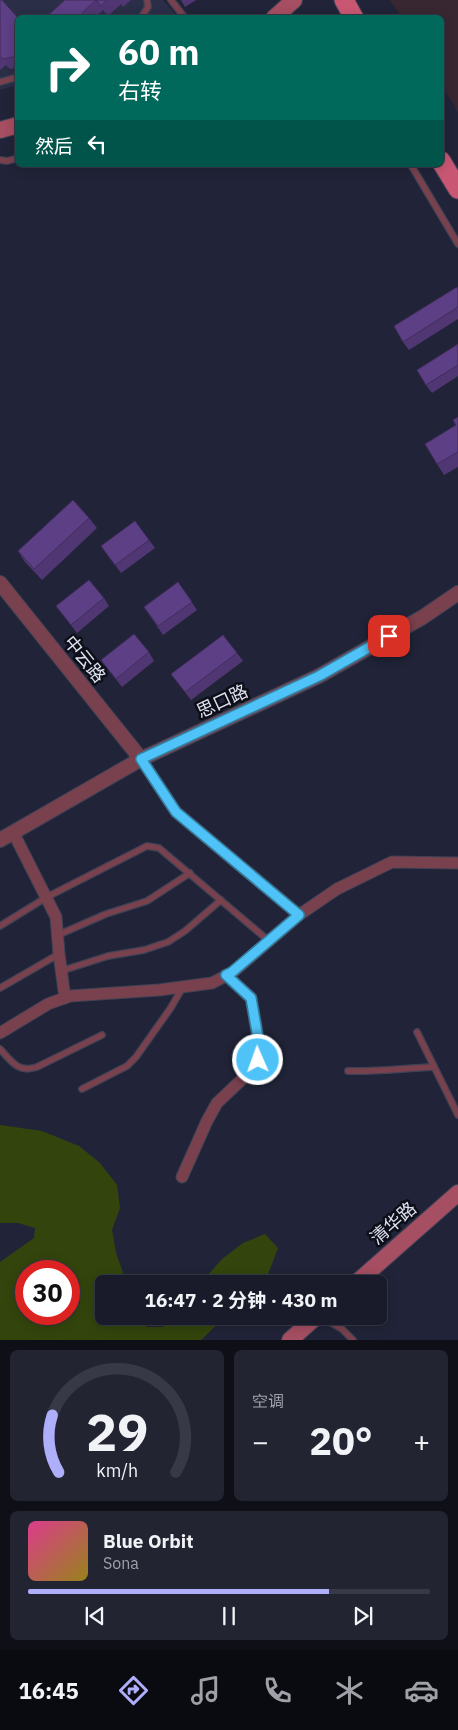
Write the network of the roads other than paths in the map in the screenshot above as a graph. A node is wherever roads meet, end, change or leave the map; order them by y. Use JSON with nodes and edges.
{"nodes":[{"id":1,"x":147,"y":0,"type":"edge"},
{"id":2,"x":171,"y":0,"type":"edge"},
{"id":3,"x":294,"y":0,"type":"edge"},
{"id":4,"x":344,"y":0,"type":"edge"},
{"id":5,"x":143,"y":15,"type":"edge"},
{"id":6,"x":184,"y":15,"type":"edge"},
{"id":7,"x":277,"y":15,"type":"edge"},
{"id":8,"x":352,"y":15,"type":"edge"},
{"id":9,"x":15,"y":78,"type":"edge"},
{"id":10,"x":0,"y":82,"type":"edge"},
{"id":11,"x":15,"y":126,"type":"edge"},
{"id":12,"x":0,"y":130,"type":"edge"},
{"id":13,"x":15,"y":159,"type":"edge"},
{"id":14,"x":0,"y":160,"type":"edge"},
{"id":15,"x":444,"y":166,"type":"edge"},
{"id":16,"x":412,"y":167,"type":"edge"},
{"id":17,"x":458,"y":189,"type":"edge"},
{"id":18,"x":458,"y":244,"type":"edge"},
{"id":19,"x":0,"y":583,"type":"edge"},
{"id":20,"x":458,"y":594,"type":"edge"},
{"id":21,"x":141,"y":759,"type":"junction"},
{"id":22,"x":13,"y":832,"type":"junction"},
{"id":23,"x":0,"y":840,"type":"edge"},
{"id":24,"x":458,"y":863,"type":"edge"},
{"id":25,"x":190,"y":873,"type":"junction"},
{"id":26,"x":47,"y":897,"type":"junction"},
{"id":27,"x":221,"y":900,"type":"junction"},
{"id":28,"x":299,"y":915,"type":"junction"},
{"id":29,"x":0,"y":926,"type":"edge"},
{"id":30,"x":58,"y":935,"type":"junction"},
{"id":31,"x":269,"y":941,"type":"junction"},
{"id":32,"x":59,"y":954,"type":"junction"},
{"id":33,"x":61,"y":971,"type":"junction"},
{"id":34,"x":226,"y":975,"type":"junction"},
{"id":35,"x":183,"y":987,"type":"junction"},
{"id":36,"x":0,"y":988,"type":"edge"},
{"id":37,"x":65,"y":998,"type":"junction"},
{"id":38,"x":417,"y":1032,"type":"dead end"},
{"id":39,"x":0,"y":1033,"type":"edge"},
{"id":40,"x":102,"y":1035,"type":"dead end"},
{"id":41,"x":0,"y":1049,"type":"edge"},
{"id":42,"x":434,"y":1067,"type":"junction"},
{"id":43,"x":348,"y":1071,"type":"dead end"},
{"id":44,"x":82,"y":1089,"type":"dead end"},
{"id":45,"x":458,"y":1115,"type":"edge"},
{"id":46,"x":182,"y":1177,"type":"dead end"},
{"id":47,"x":458,"y":1193,"type":"edge"},
{"id":48,"x":364,"y":1275,"type":"edge"},
{"id":49,"x":308,"y":1325,"type":"edge"},
{"id":50,"x":334,"y":1325,"type":"edge"},
{"id":51,"x":290,"y":1340,"type":"edge"},
{"id":52,"x":353,"y":1340,"type":"edge"}],
"edges":[{"from":1,"to":5,"type":"lane"},
{"from":2,"to":6,"type":"lane"},
{"from":3,"to":7,"type":"main road"},
{"from":4,"to":8,"type":"main road"},
{"from":9,"to":10,"type":"lane"},
{"from":11,"to":12,"type":"main road"},
{"from":13,"to":14,"type":"lane"},
{"from":15,"to":17,"type":"main road"},
{"from":16,"to":18,"type":"lane"},
{"from":19,"to":21,"type":"street","name":"中云路"},
{"from":20,"to":21,"type":"street","name":"思口路"},
{"from":21,"to":22,"type":"street","name":"思口路"},
{"from":21,"to":28,"type":"street"},
{"from":22,"to":23,"type":"street","name":"思口路"},
{"from":22,"to":26,"type":"street"},
{"from":24,"to":28,"type":"street"},
{"from":25,"to":26,"type":"lane"},
{"from":25,"to":27,"type":"lane"},
{"from":25,"to":30,"type":"lane"},
{"from":26,"to":29,"type":"lane"},
{"from":26,"to":30,"type":"street"},
{"from":27,"to":31,"type":"lane"},
{"from":27,"to":33,"type":"lane"},
{"from":28,"to":31,"type":"street"},
{"from":30,"to":32,"type":"street"},
{"from":31,"to":34,"type":"street"},
{"from":32,"to":33,"type":"street"},
{"from":32,"to":36,"type":"lane"},
{"from":33,"to":37,"type":"street"},
{"from":34,"to":35,"type":"street"},
{"from":34,"to":46,"type":"street"},
{"from":35,"to":37,"type":"street"},
{"from":35,"to":44,"type":"lane"},
{"from":37,"to":39,"type":"street"},
{"from":38,"to":42,"type":"lane"},
{"from":40,"to":41,"type":"lane"},
{"from":42,"to":43,"type":"lane"},
{"from":42,"to":45,"type":"lane"},
{"from":47,"to":48,"type":"main road","name":"清华路"},
{"from":49,"to":51,"type":"main road"},
{"from":50,"to":52,"type":"lane"}]}
